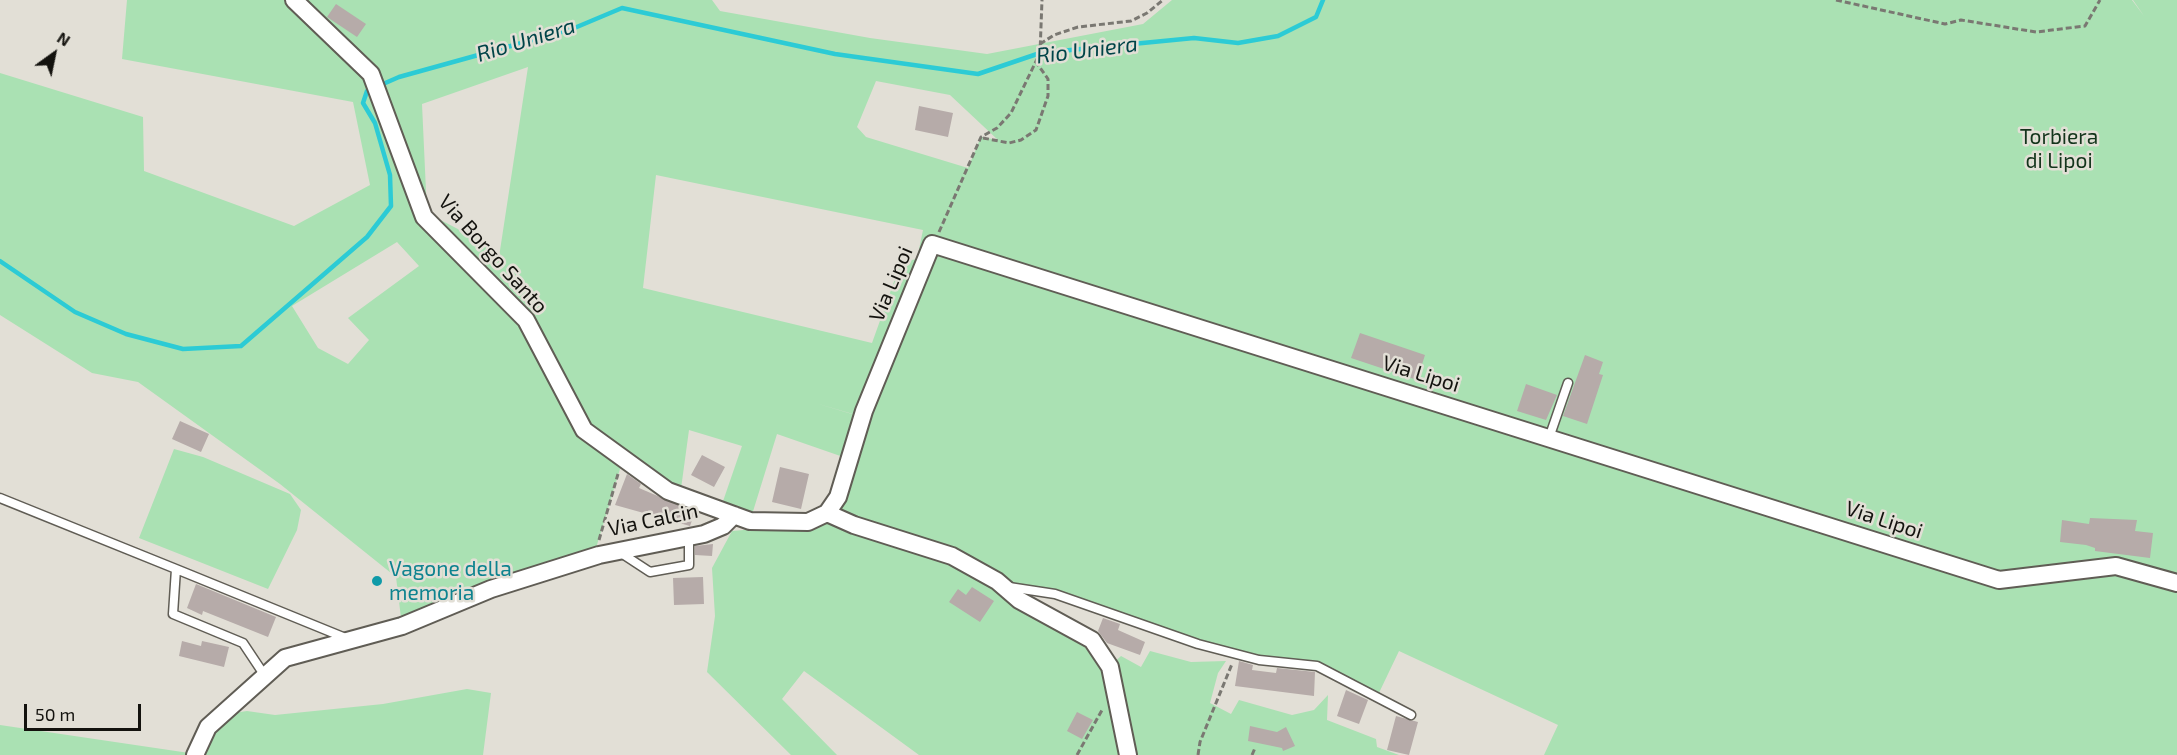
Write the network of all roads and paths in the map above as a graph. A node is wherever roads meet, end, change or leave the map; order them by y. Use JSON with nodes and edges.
{"nodes":[{"id":1,"x":294,"y":0,"type":"edge"},
{"id":2,"x":1042,"y":0,"type":"edge"},
{"id":3,"x":1163,"y":0,"type":"edge"},
{"id":4,"x":1836,"y":0,"type":"edge"},
{"id":5,"x":2100,"y":0,"type":"edge"},
{"id":6,"x":1040,"y":44,"type":"junction"},
{"id":7,"x":1036,"y":62,"type":"junction"},
{"id":8,"x":981,"y":137,"type":"junction"},
{"id":9,"x":932,"y":244,"type":"junction"},
{"id":10,"x":1568,"y":383,"type":"dead end"},
{"id":11,"x":1549,"y":438,"type":"junction"},
{"id":12,"x":623,"y":458,"type":"junction"},
{"id":13,"x":0,"y":498,"type":"edge"},
{"id":14,"x":827,"y":513,"type":"junction"},
{"id":15,"x":734,"y":515,"type":"junction"},
{"id":16,"x":689,"y":537,"type":"junction"},
{"id":17,"x":618,"y":551,"type":"junction"},
{"id":18,"x":592,"y":557,"type":"junction"},
{"id":19,"x":176,"y":569,"type":"junction"},
{"id":20,"x":2177,"y":583,"type":"edge"},
{"id":21,"x":1003,"y":586,"type":"junction"},
{"id":22,"x":350,"y":640,"type":"junction"},
{"id":23,"x":1235,"y":654,"type":"junction"},
{"id":24,"x":265,"y":676,"type":"junction"},
{"id":25,"x":1104,"y":706,"type":"dead end"},
{"id":26,"x":1411,"y":714,"type":"dead end"},
{"id":27,"x":1255,"y":748,"type":"dead end"},
{"id":28,"x":195,"y":755,"type":"edge"},
{"id":29,"x":1077,"y":755,"type":"edge"},
{"id":30,"x":1128,"y":755,"type":"edge"},
{"id":31,"x":1198,"y":755,"type":"edge"},
{"id":32,"x":1252,"y":755,"type":"edge"}],
"edges":[{"from":1,"to":12,"type":"street","name":"Via Borgo Santo"},
{"from":2,"to":6,"type":"path"},
{"from":3,"to":6,"type":"path"},
{"from":4,"to":5,"type":"path"},
{"from":6,"to":7,"type":"path"},
{"from":7,"to":8,"type":"path"},
{"from":7,"to":8,"type":"path"},
{"from":8,"to":9,"type":"path"},
{"from":9,"to":11,"type":"street","name":"Via Lipoi"},
{"from":9,"to":14,"type":"street","name":"Via Lipoi"},
{"from":10,"to":11,"type":"lane"},
{"from":11,"to":20,"type":"street","name":"Via Lipoi"},
{"from":12,"to":15,"type":"street","name":"Via Borgo Santo"},
{"from":12,"to":18,"type":"path"},
{"from":13,"to":19,"type":"lane"},
{"from":14,"to":15,"type":"street"},
{"from":14,"to":21,"type":"street"},
{"from":15,"to":16,"type":"street","name":"Via Calcin"},
{"from":16,"to":17,"type":"street","name":"Via Calcin"},
{"from":16,"to":17,"type":"lane"},
{"from":17,"to":18,"type":"street","name":"Via Calcin"},
{"from":18,"to":22,"type":"street","name":"Via Calcin"},
{"from":19,"to":22,"type":"lane"},
{"from":19,"to":24,"type":"lane"},
{"from":21,"to":23,"type":"lane"},
{"from":21,"to":30,"type":"street"},
{"from":22,"to":24,"type":"street","name":"Via Calcin"},
{"from":23,"to":26,"type":"lane"},
{"from":23,"to":31,"type":"path"},
{"from":24,"to":28,"type":"street","name":"Via Calcin"},
{"from":25,"to":29,"type":"path"},
{"from":27,"to":32,"type":"path"}]}
